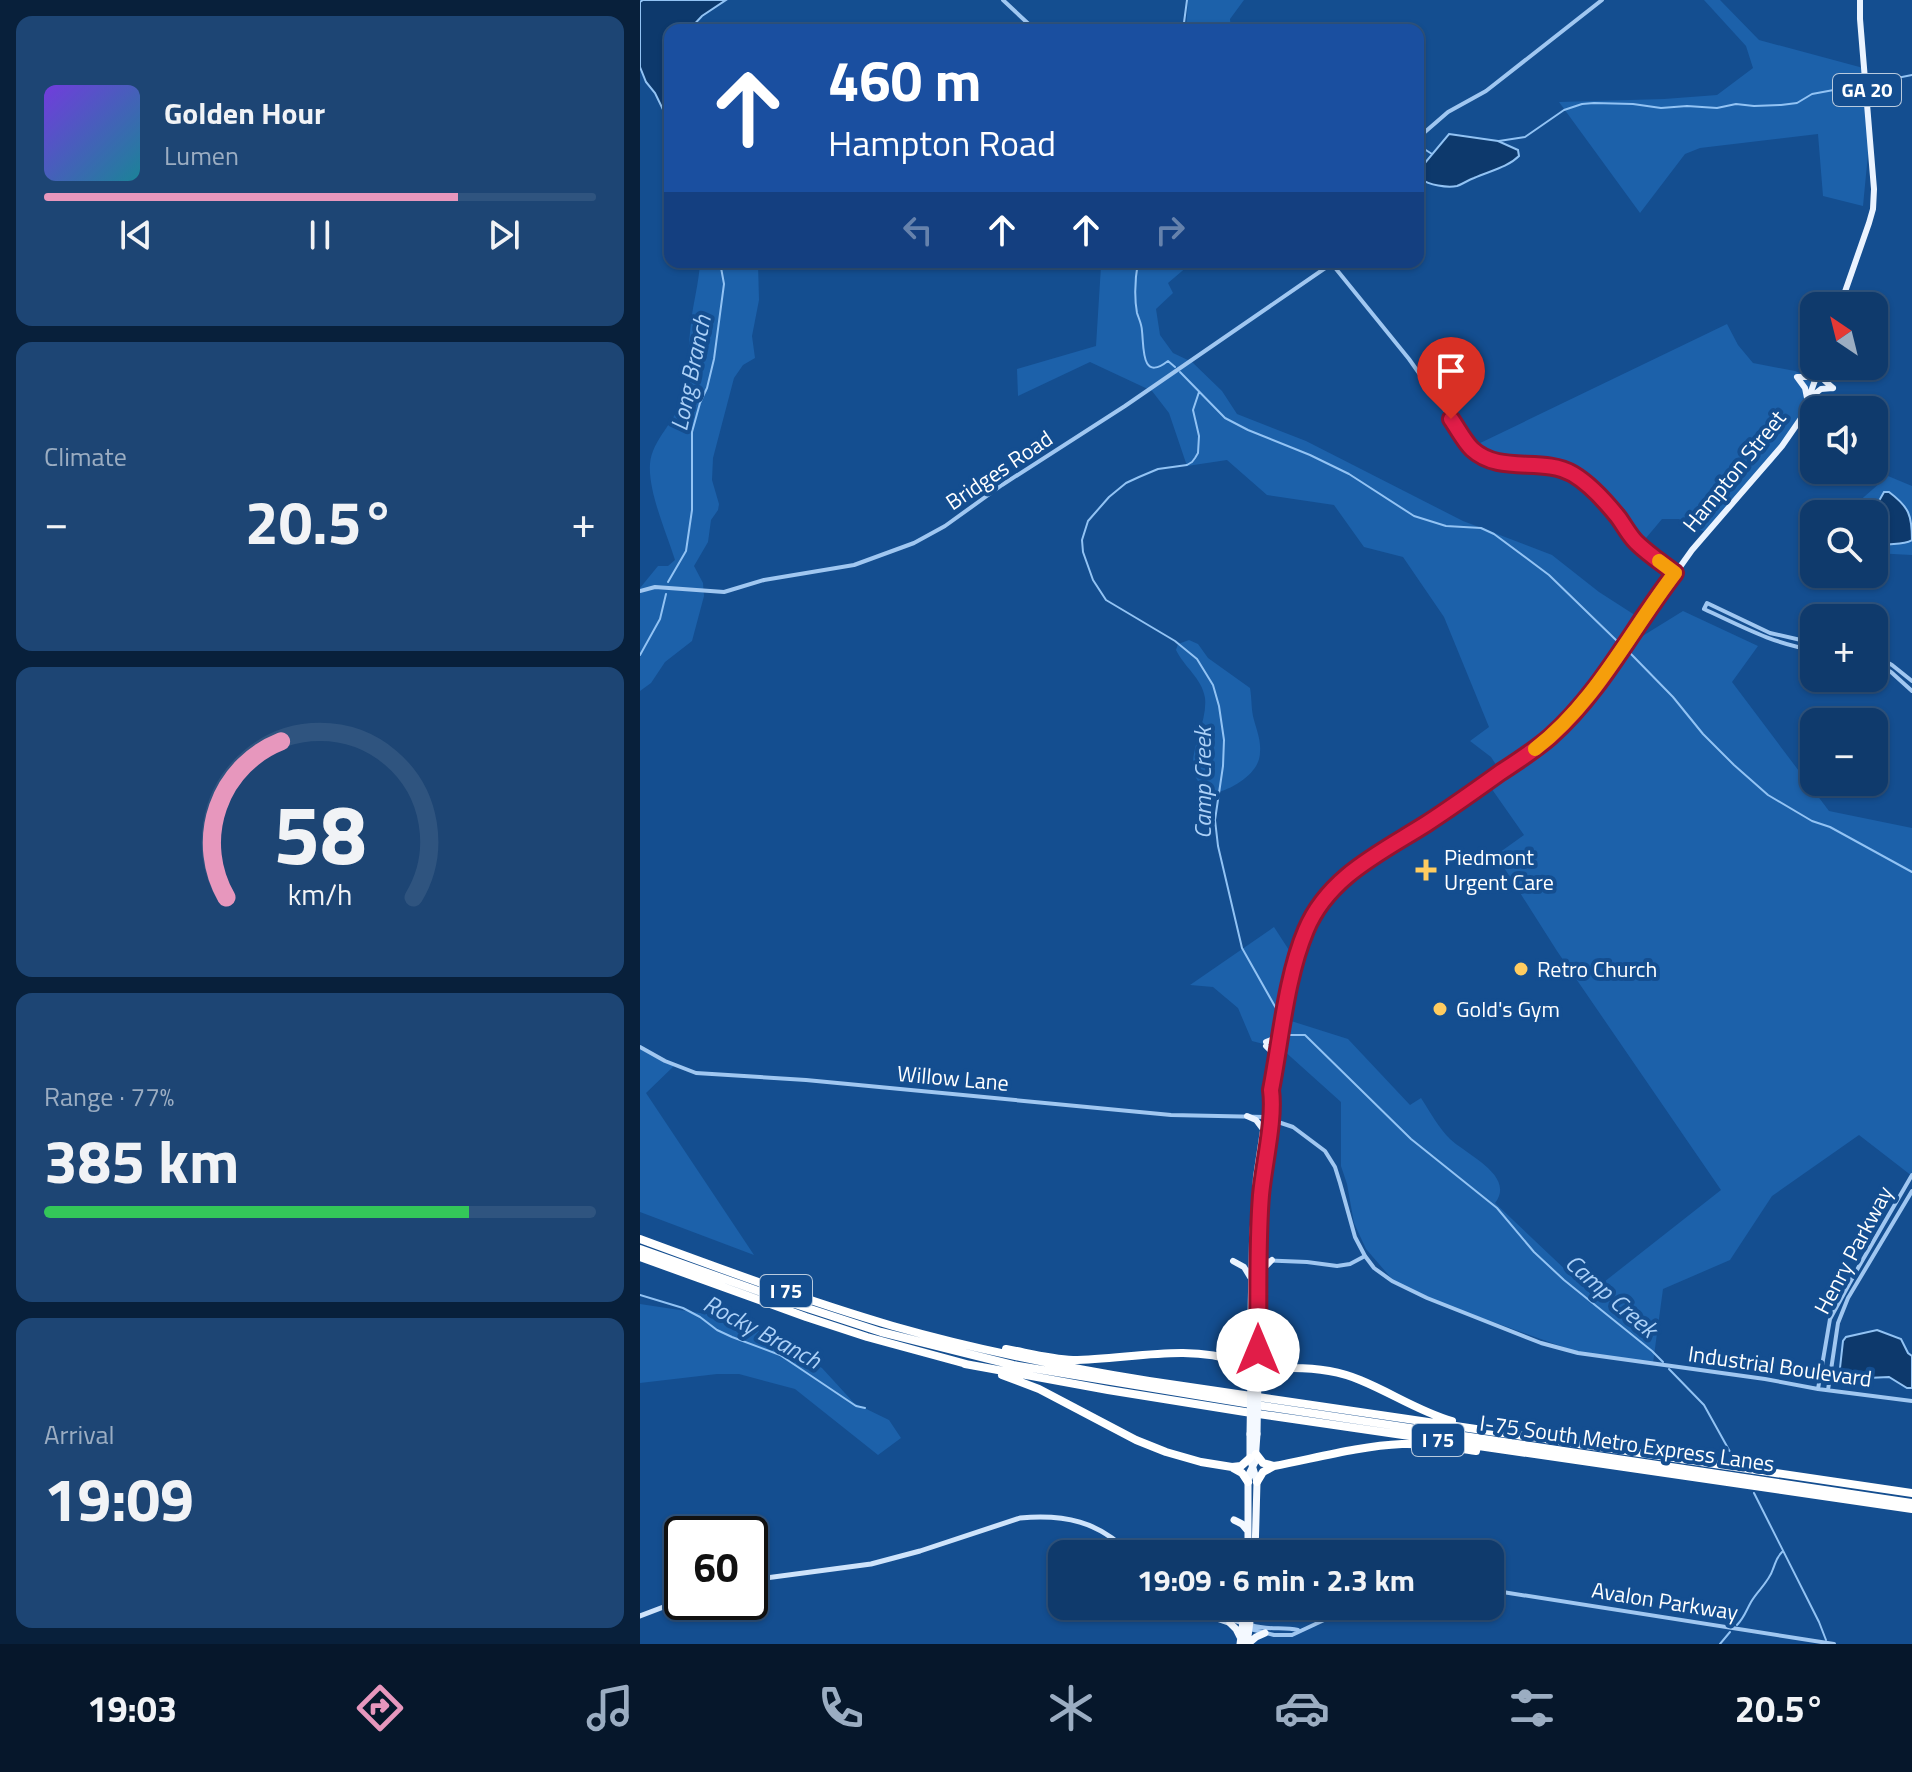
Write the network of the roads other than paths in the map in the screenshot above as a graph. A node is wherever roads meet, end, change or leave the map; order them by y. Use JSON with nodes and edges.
{"nodes":[{"id":1,"x":1003,"y":0,"type":"edge"},
{"id":2,"x":1602,"y":0,"type":"edge"},
{"id":3,"x":1860,"y":0,"type":"edge"},
{"id":4,"x":1029,"y":24,"type":"edge"},
{"id":5,"x":1424,"y":133,"type":"edge"},
{"id":6,"x":1325,"y":268,"type":"edge"},
{"id":7,"x":1336,"y":268,"type":"edge"},
{"id":8,"x":1845,"y":292,"type":"edge"},
{"id":9,"x":1800,"y":377,"type":"edge"},
{"id":10,"x":1825,"y":380,"type":"edge"},
{"id":11,"x":1806,"y":396,"type":"edge"},
{"id":12,"x":1813,"y":396,"type":"edge"},
{"id":13,"x":1800,"y":420,"type":"edge"},
{"id":14,"x":1675,"y":573,"type":"junction"},
{"id":15,"x":640,"y":591,"type":"edge"},
{"id":16,"x":1800,"y":641,"type":"edge"},
{"id":17,"x":1800,"y":648,"type":"edge"},
{"id":18,"x":1888,"y":663,"type":"edge"},
{"id":19,"x":1888,"y":670,"type":"edge"},
{"id":20,"x":1912,"y":681,"type":"edge"},
{"id":21,"x":1912,"y":691,"type":"edge"},
{"id":22,"x":1282,"y":1032,"type":"junction"},
{"id":23,"x":640,"y":1047,"type":"edge"},
{"id":24,"x":1276,"y":1061,"type":"junction"},
{"id":25,"x":1271,"y":1090,"type":"junction"},
{"id":26,"x":1247,"y":1116,"type":"junction"},
{"id":27,"x":1268,"y":1118,"type":"junction"},
{"id":28,"x":1263,"y":1130,"type":"junction"},
{"id":29,"x":1912,"y":1175,"type":"edge"},
{"id":30,"x":1912,"y":1191,"type":"edge"},
{"id":31,"x":640,"y":1239,"type":"edge"},
{"id":32,"x":640,"y":1249,"type":"edge"},
{"id":33,"x":1365,"y":1256,"type":"junction"},
{"id":34,"x":640,"y":1257,"type":"edge"},
{"id":35,"x":1259,"y":1260,"type":"junction"},
{"id":36,"x":1272,"y":1260,"type":"junction"},
{"id":37,"x":1233,"y":1261,"type":"dead end"},
{"id":38,"x":1259,"y":1274,"type":"junction"},
{"id":39,"x":1251,"y":1279,"type":"junction"},
{"id":40,"x":934,"y":1337,"type":"junction"},
{"id":41,"x":1250,"y":1343,"type":"junction"},
{"id":42,"x":1258,"y":1350,"type":"junction"},
{"id":43,"x":1232,"y":1360,"type":"junction"},
{"id":44,"x":1255,"y":1361,"type":"junction"},
{"id":45,"x":965,"y":1364,"type":"junction"},
{"id":46,"x":1276,"y":1367,"type":"junction"},
{"id":47,"x":1254,"y":1374,"type":"junction"},
{"id":48,"x":1818,"y":1389,"type":"junction"},
{"id":49,"x":1828,"y":1390,"type":"junction"},
{"id":50,"x":1912,"y":1401,"type":"edge"},
{"id":51,"x":1468,"y":1428,"type":"junction"},
{"id":52,"x":1560,"y":1457,"type":"junction"},
{"id":53,"x":1253,"y":1460,"type":"junction"},
{"id":54,"x":1274,"y":1466,"type":"junction"},
{"id":55,"x":1232,"y":1467,"type":"junction"},
{"id":56,"x":1252,"y":1482,"type":"junction"},
{"id":57,"x":1912,"y":1493,"type":"edge"},
{"id":58,"x":1912,"y":1506,"type":"edge"},
{"id":59,"x":1248,"y":1511,"type":"junction"},
{"id":60,"x":1248,"y":1531,"type":"junction"},
{"id":61,"x":1113,"y":1540,"type":"edge"},
{"id":62,"x":1248,"y":1540,"type":"edge"},
{"id":63,"x":1254,"y":1540,"type":"edge"},
{"id":64,"x":768,"y":1578,"type":"edge"},
{"id":65,"x":1504,"y":1592,"type":"edge"},
{"id":66,"x":664,"y":1607,"type":"edge"},
{"id":67,"x":640,"y":1616,"type":"edge"},
{"id":68,"x":1225,"y":1620,"type":"edge"},
{"id":69,"x":1245,"y":1620,"type":"edge"},
{"id":70,"x":1248,"y":1620,"type":"edge"},
{"id":71,"x":1324,"y":1620,"type":"edge"},
{"id":72,"x":1229,"y":1621,"type":"junction"},
{"id":73,"x":1246,"y":1626,"type":"junction"},
{"id":74,"x":1300,"y":1631,"type":"junction"},
{"id":75,"x":1265,"y":1633,"type":"junction"},
{"id":76,"x":1244,"y":1643,"type":"edge"},
{"id":77,"x":1834,"y":1644,"type":"edge"}],
"edges":[{"from":1,"to":4,"type":"street"},
{"from":2,"to":5,"type":"street"},
{"from":3,"to":8,"type":"main road","number":"GA 20"},
{"from":6,"to":15,"type":"street","name":"Bridges Road"},
{"from":7,"to":14,"type":"street"},
{"from":9,"to":11,"type":"main road"},
{"from":10,"to":12,"type":"main road"},
{"from":13,"to":14,"type":"main road","name":"Hampton Street"},
{"from":14,"to":22,"type":"main road","name":"Hampton Street"},
{"from":16,"to":17,"type":"street"},
{"from":18,"to":20,"type":"street"},
{"from":19,"to":21,"type":"street"},
{"from":22,"to":24,"type":"main road","name":"Hampton Street"},
{"from":22,"to":24,"type":"main road"},
{"from":23,"to":26,"type":"street","name":"Willow Lane"},
{"from":24,"to":25,"type":"main road","name":"Hampton Street"},
{"from":25,"to":27,"type":"main road","name":"Hampton Street"},
{"from":25,"to":27,"type":"main road"},
{"from":26,"to":27,"type":"street","name":"Willow Lane"},
{"from":26,"to":28,"type":"main road"},
{"from":27,"to":28,"type":"main road"},
{"from":27,"to":33,"type":"street","name":"Industrial Boulevard"},
{"from":27,"to":35,"type":"main road"},
{"from":28,"to":39,"type":"main road"},
{"from":29,"to":48,"type":"street","name":"Henry Parkway"},
{"from":30,"to":49,"type":"street","name":"Henry Parkway"},
{"from":31,"to":40,"type":"highway","number":"I 75"},
{"from":32,"to":58,"type":"highway","name":"I-75 South Metro Express Lanes"},
{"from":33,"to":36,"type":"street"},
{"from":33,"to":48,"type":"street","name":"Industrial Boulevard"},
{"from":34,"to":45,"type":"highway","number":"I 75"},
{"from":35,"to":36,"type":"street"},
{"from":35,"to":38,"type":"main road"},
{"from":36,"to":38,"type":"main road"},
{"from":37,"to":39,"type":"main road"},
{"from":38,"to":42,"type":"main road"},
{"from":39,"to":41,"type":"main road"},
{"from":40,"to":43,"type":"highway"},
{"from":40,"to":51,"type":"highway","number":"I 75"},
{"from":41,"to":43,"type":"highway"},
{"from":41,"to":44,"type":"main road"},
{"from":42,"to":44,"type":"main road"},
{"from":42,"to":46,"type":"highway"},
{"from":43,"to":47,"type":"highway"},
{"from":44,"to":47,"type":"main road"},
{"from":45,"to":52,"type":"highway","number":"I 75"},
{"from":45,"to":55,"type":"highway"},
{"from":46,"to":47,"type":"highway"},
{"from":46,"to":51,"type":"highway"},
{"from":47,"to":53,"type":"highway","bridge":true},
{"from":48,"to":49,"type":"street","name":"Industrial Boulevard"},
{"from":49,"to":50,"type":"street","name":"Industrial Boulevard"},
{"from":51,"to":57,"type":"highway","number":"I 75"},
{"from":52,"to":54,"type":"highway"},
{"from":52,"to":58,"type":"highway","number":"I 75"},
{"from":53,"to":54,"type":"highway"},
{"from":53,"to":55,"type":"highway"},
{"from":53,"to":56,"type":"highway"},
{"from":54,"to":56,"type":"highway"},
{"from":55,"to":56,"type":"highway"},
{"from":56,"to":59,"type":"highway"},
{"from":56,"to":63,"type":"highway"},
{"from":59,"to":60,"type":"highway"},
{"from":59,"to":60,"type":"highway"},
{"from":60,"to":62,"type":"highway"},
{"from":61,"to":64,"type":"main road"},
{"from":65,"to":77,"type":"street","name":"Avalon Parkway"},
{"from":66,"to":67,"type":"main road"},
{"from":68,"to":72,"type":"main road"},
{"from":69,"to":73,"type":"highway"},
{"from":70,"to":73,"type":"highway"},
{"from":71,"to":74,"type":"street"},
{"from":72,"to":73,"type":"main road"},
{"from":72,"to":76,"type":"highway"},
{"from":73,"to":74,"type":"street"},
{"from":73,"to":75,"type":"street"},
{"from":73,"to":76,"type":"highway"},
{"from":74,"to":75,"type":"street"},
{"from":75,"to":76,"type":"highway"}]}
